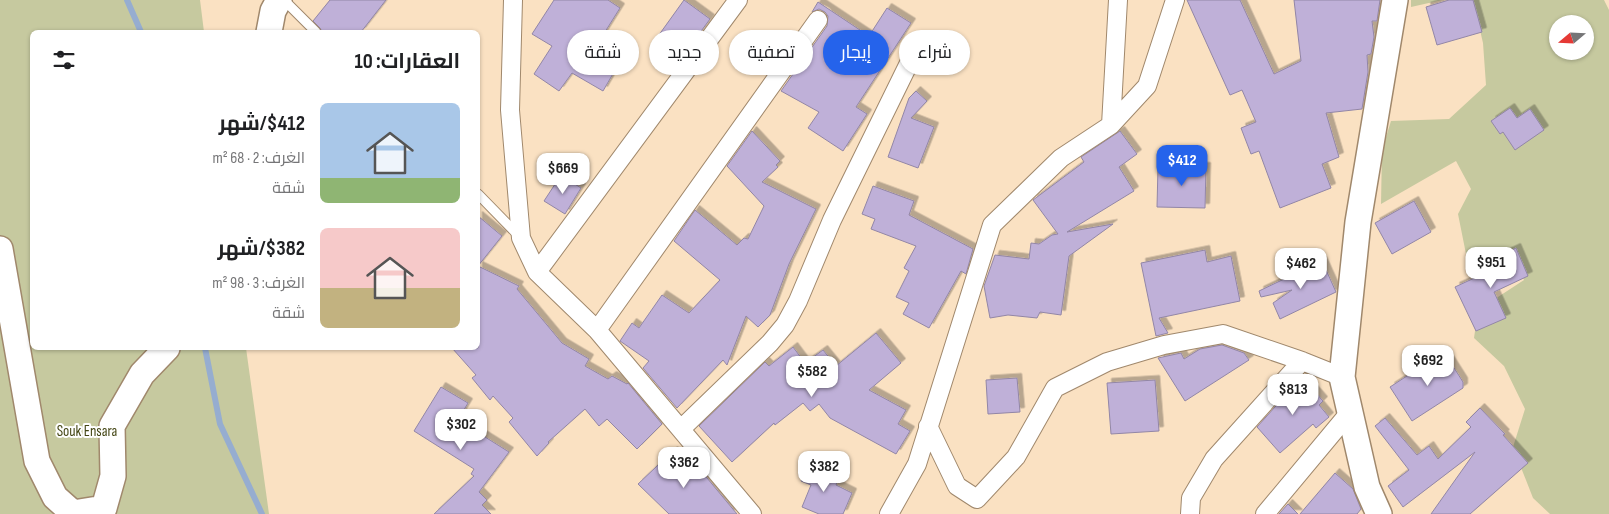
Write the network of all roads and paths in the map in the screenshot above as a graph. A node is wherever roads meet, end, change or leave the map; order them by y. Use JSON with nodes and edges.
{"nodes":[{"id":1,"x":279,"y":0,"type":"edge"},
{"id":2,"x":284,"y":0,"type":"edge"},
{"id":3,"x":513,"y":0,"type":"edge"},
{"id":4,"x":738,"y":0,"type":"edge"},
{"id":5,"x":1118,"y":0,"type":"edge"},
{"id":6,"x":1175,"y":0,"type":"edge"},
{"id":7,"x":1395,"y":0,"type":"edge"},
{"id":8,"x":818,"y":20,"type":"dead end"},
{"id":9,"x":269,"y":30,"type":"edge"},
{"id":10,"x":314,"y":30,"type":"edge"},
{"id":11,"x":903,"y":75,"type":"edge"},
{"id":12,"x":1111,"y":125,"type":"junction"},
{"id":13,"x":480,"y":196,"type":"edge"},
{"id":14,"x":521,"y":238,"type":"junction"},
{"id":15,"x":0,"y":249,"type":"edge"},
{"id":16,"x":537,"y":272,"type":"junction"},
{"id":17,"x":598,"y":330,"type":"junction"},
{"id":18,"x":165,"y":350,"type":"edge"},
{"id":19,"x":1302,"y":361,"type":"junction"},
{"id":20,"x":1342,"y":377,"type":"junction"},
{"id":21,"x":1350,"y":412,"type":"junction"},
{"id":22,"x":928,"y":426,"type":"junction"},
{"id":23,"x":682,"y":429,"type":"junction"},
{"id":24,"x":752,"y":514,"type":"edge"},
{"id":25,"x":889,"y":514,"type":"edge"},
{"id":26,"x":1190,"y":514,"type":"edge"},
{"id":27,"x":1265,"y":514,"type":"edge"},
{"id":28,"x":1379,"y":514,"type":"edge"}],
"edges":[{"from":1,"to":9,"type":"street"},
{"from":2,"to":10,"type":"lane"},
{"from":3,"to":14,"type":"street"},
{"from":4,"to":16,"type":"street"},
{"from":5,"to":12,"type":"street"},
{"from":6,"to":12,"type":"street"},
{"from":7,"to":20,"type":"street"},
{"from":8,"to":17,"type":"street"},
{"from":11,"to":23,"type":"street"},
{"from":12,"to":22,"type":"street"},
{"from":13,"to":14,"type":"lane"},
{"from":14,"to":16,"type":"street"},
{"from":15,"to":18,"type":"street"},
{"from":16,"to":17,"type":"street"},
{"from":17,"to":23,"type":"street"},
{"from":19,"to":20,"type":"street"},
{"from":19,"to":22,"type":"street"},
{"from":19,"to":26,"type":"street"},
{"from":20,"to":21,"type":"street"},
{"from":21,"to":27,"type":"street"},
{"from":21,"to":28,"type":"street"},
{"from":22,"to":25,"type":"street"},
{"from":23,"to":24,"type":"street"}]}
